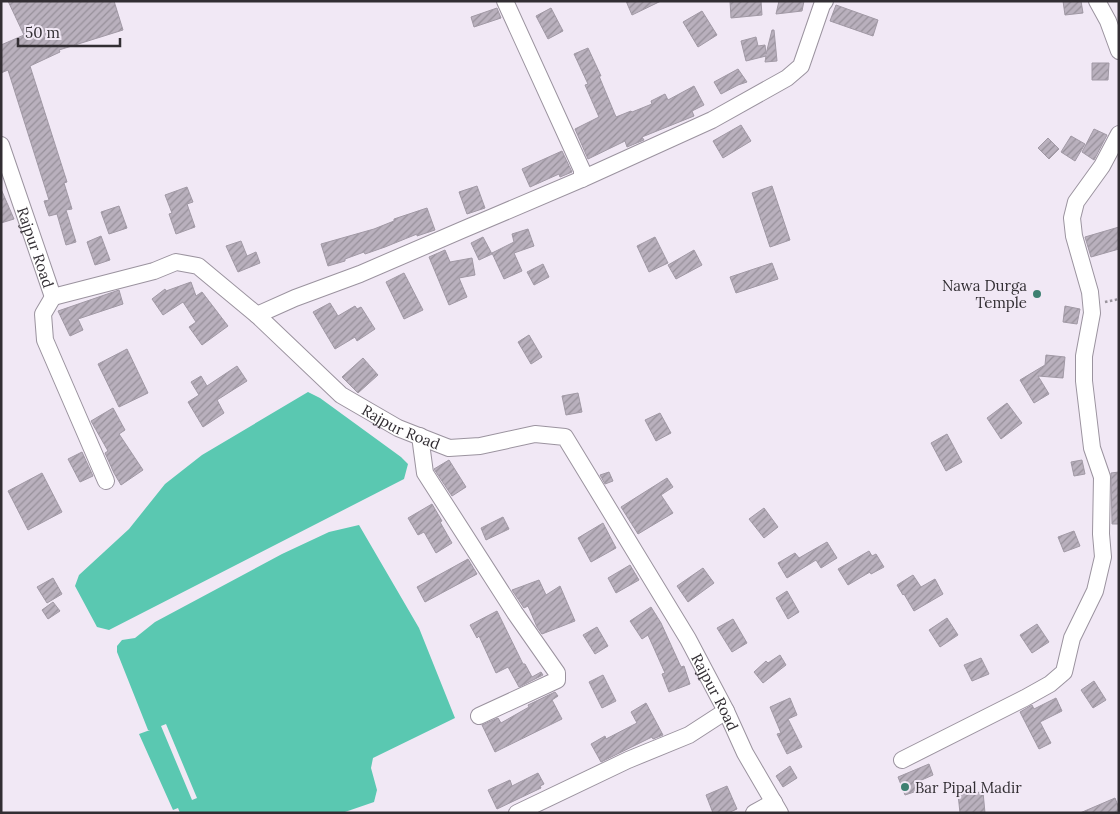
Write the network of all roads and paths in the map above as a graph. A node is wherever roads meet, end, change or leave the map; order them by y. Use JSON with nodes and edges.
{"nodes":[{"id":1,"x":505,"y":1,"type":"edge"},
{"id":2,"x":825,"y":1,"type":"edge"},
{"id":3,"x":1097,"y":1,"type":"edge"},
{"id":4,"x":1119,"y":51,"type":"edge"},
{"id":5,"x":1119,"y":134,"type":"edge"},
{"id":6,"x":1,"y":145,"type":"edge"},
{"id":7,"x":582,"y":179,"type":"junction"},
{"id":8,"x":53,"y":297,"type":"junction"},
{"id":9,"x":257,"y":315,"type":"junction"},
{"id":10,"x":420,"y":436,"type":"junction"},
{"id":11,"x":106,"y":481,"type":"dead end"},
{"id":12,"x":726,"y":711,"type":"junction"},
{"id":13,"x":479,"y":716,"type":"dead end"},
{"id":14,"x":902,"y":760,"type":"dead end"},
{"id":15,"x":777,"y":807,"type":"edge"},
{"id":16,"x":517,"y":813,"type":"edge"},
{"id":17,"x":754,"y":813,"type":"edge"}],
"edges":[{"from":1,"to":7,"type":"street"},
{"from":2,"to":7,"type":"street"},
{"from":3,"to":4,"type":"street"},
{"from":5,"to":14,"type":"street"},
{"from":6,"to":8,"type":"street","name":"Rajpur Road"},
{"from":7,"to":9,"type":"street"},
{"from":8,"to":9,"type":"street","name":"Rajpur Road"},
{"from":8,"to":11,"type":"street"},
{"from":9,"to":10,"type":"street","name":"Rajpur Road"},
{"from":10,"to":12,"type":"street","name":"Rajpur Road"},
{"from":10,"to":13,"type":"street"},
{"from":12,"to":15,"type":"street","name":"Rajpur Road"},
{"from":12,"to":16,"type":"street"},
{"from":15,"to":17,"type":"street"}]}
